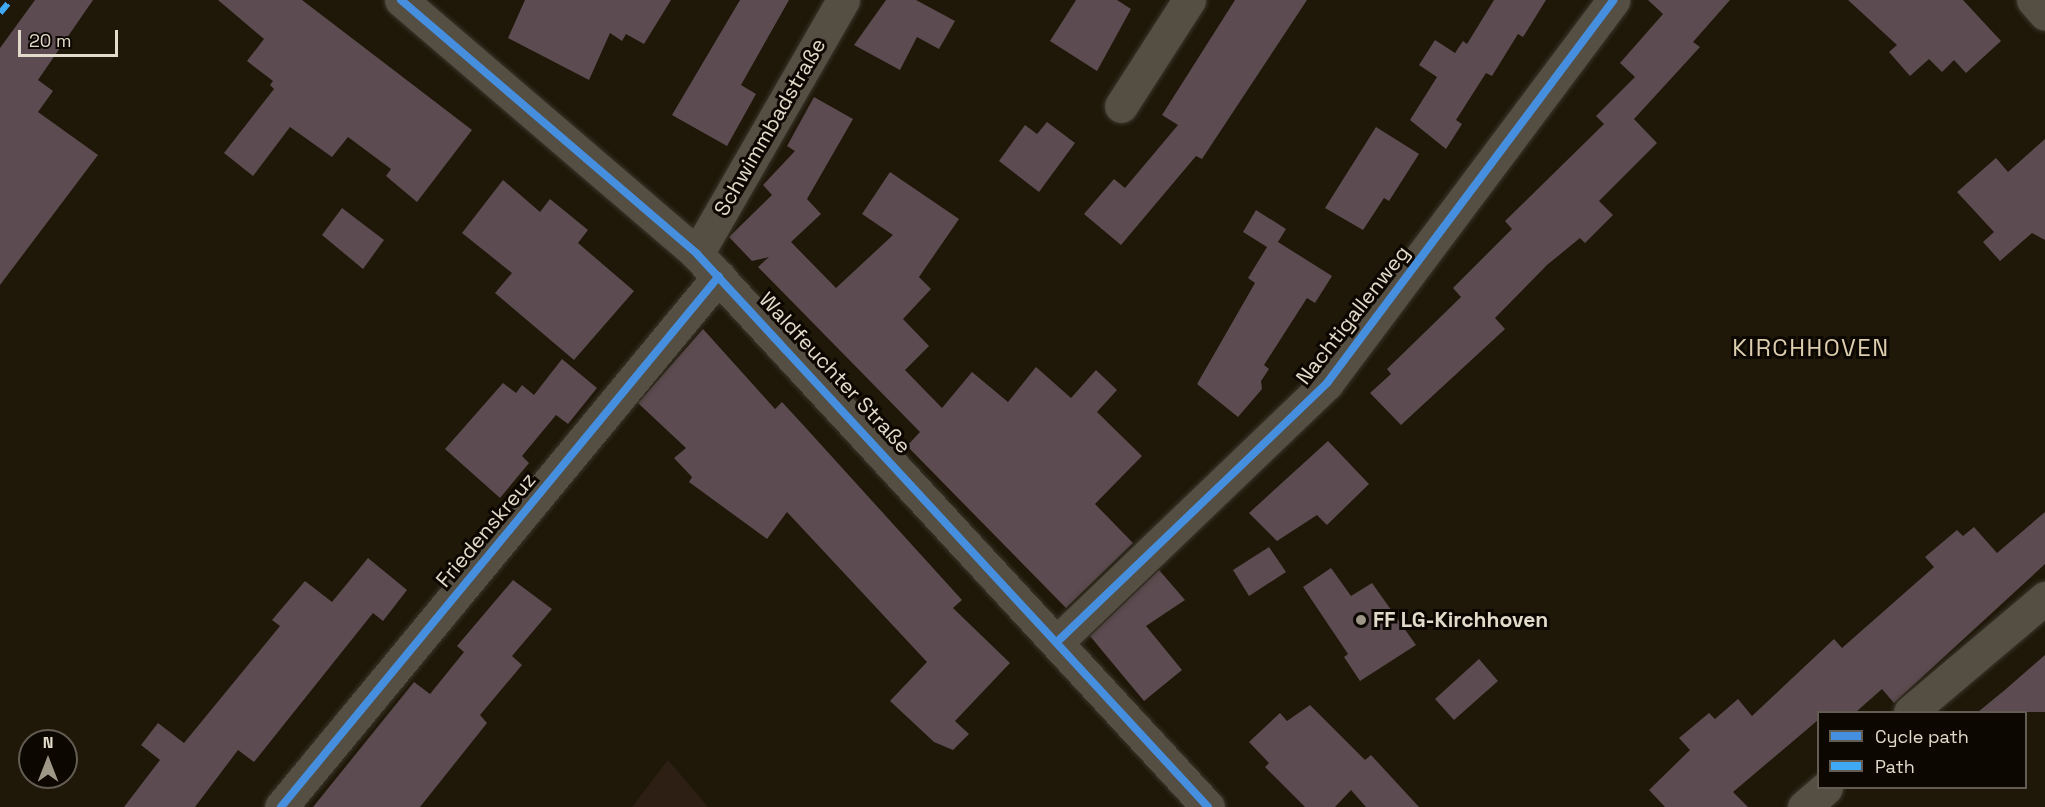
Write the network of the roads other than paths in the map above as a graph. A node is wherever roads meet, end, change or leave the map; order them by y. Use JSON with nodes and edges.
{"nodes":[{"id":1,"x":401,"y":0,"type":"edge"},
{"id":2,"x":843,"y":0,"type":"edge"},
{"id":3,"x":1189,"y":0,"type":"edge"},
{"id":4,"x":1612,"y":0,"type":"edge"},
{"id":5,"x":2033,"y":0,"type":"edge"},
{"id":6,"x":2045,"y":14,"type":"edge"},
{"id":7,"x":1121,"y":106,"type":"dead end"},
{"id":8,"x":708,"y":265,"type":"junction"},
{"id":9,"x":2045,"y":598,"type":"edge"},
{"id":10,"x":1057,"y":642,"type":"junction"},
{"id":11,"x":1911,"y":711,"type":"edge"},
{"id":12,"x":1825,"y":789,"type":"edge"},
{"id":13,"x":281,"y":807,"type":"edge"},
{"id":14,"x":1208,"y":807,"type":"edge"},
{"id":15,"x":1803,"y":807,"type":"edge"}],
"edges":[{"from":1,"to":8,"type":"street","name":"Waldfeuchter Straße"},
{"from":2,"to":8,"type":"street","name":"Schwimmbadstraße"},
{"from":3,"to":7,"type":"street"},
{"from":4,"to":10,"type":"street","name":"Nachtigallenweg"},
{"from":5,"to":6,"type":"street"},
{"from":8,"to":10,"type":"street","name":"Waldfeuchter Straße"},
{"from":8,"to":13,"type":"street","name":"Friedenskreuz"},
{"from":9,"to":11,"type":"street"},
{"from":10,"to":14,"type":"street","name":"Waldfeuchter Straße"},
{"from":12,"to":15,"type":"street"}]}
